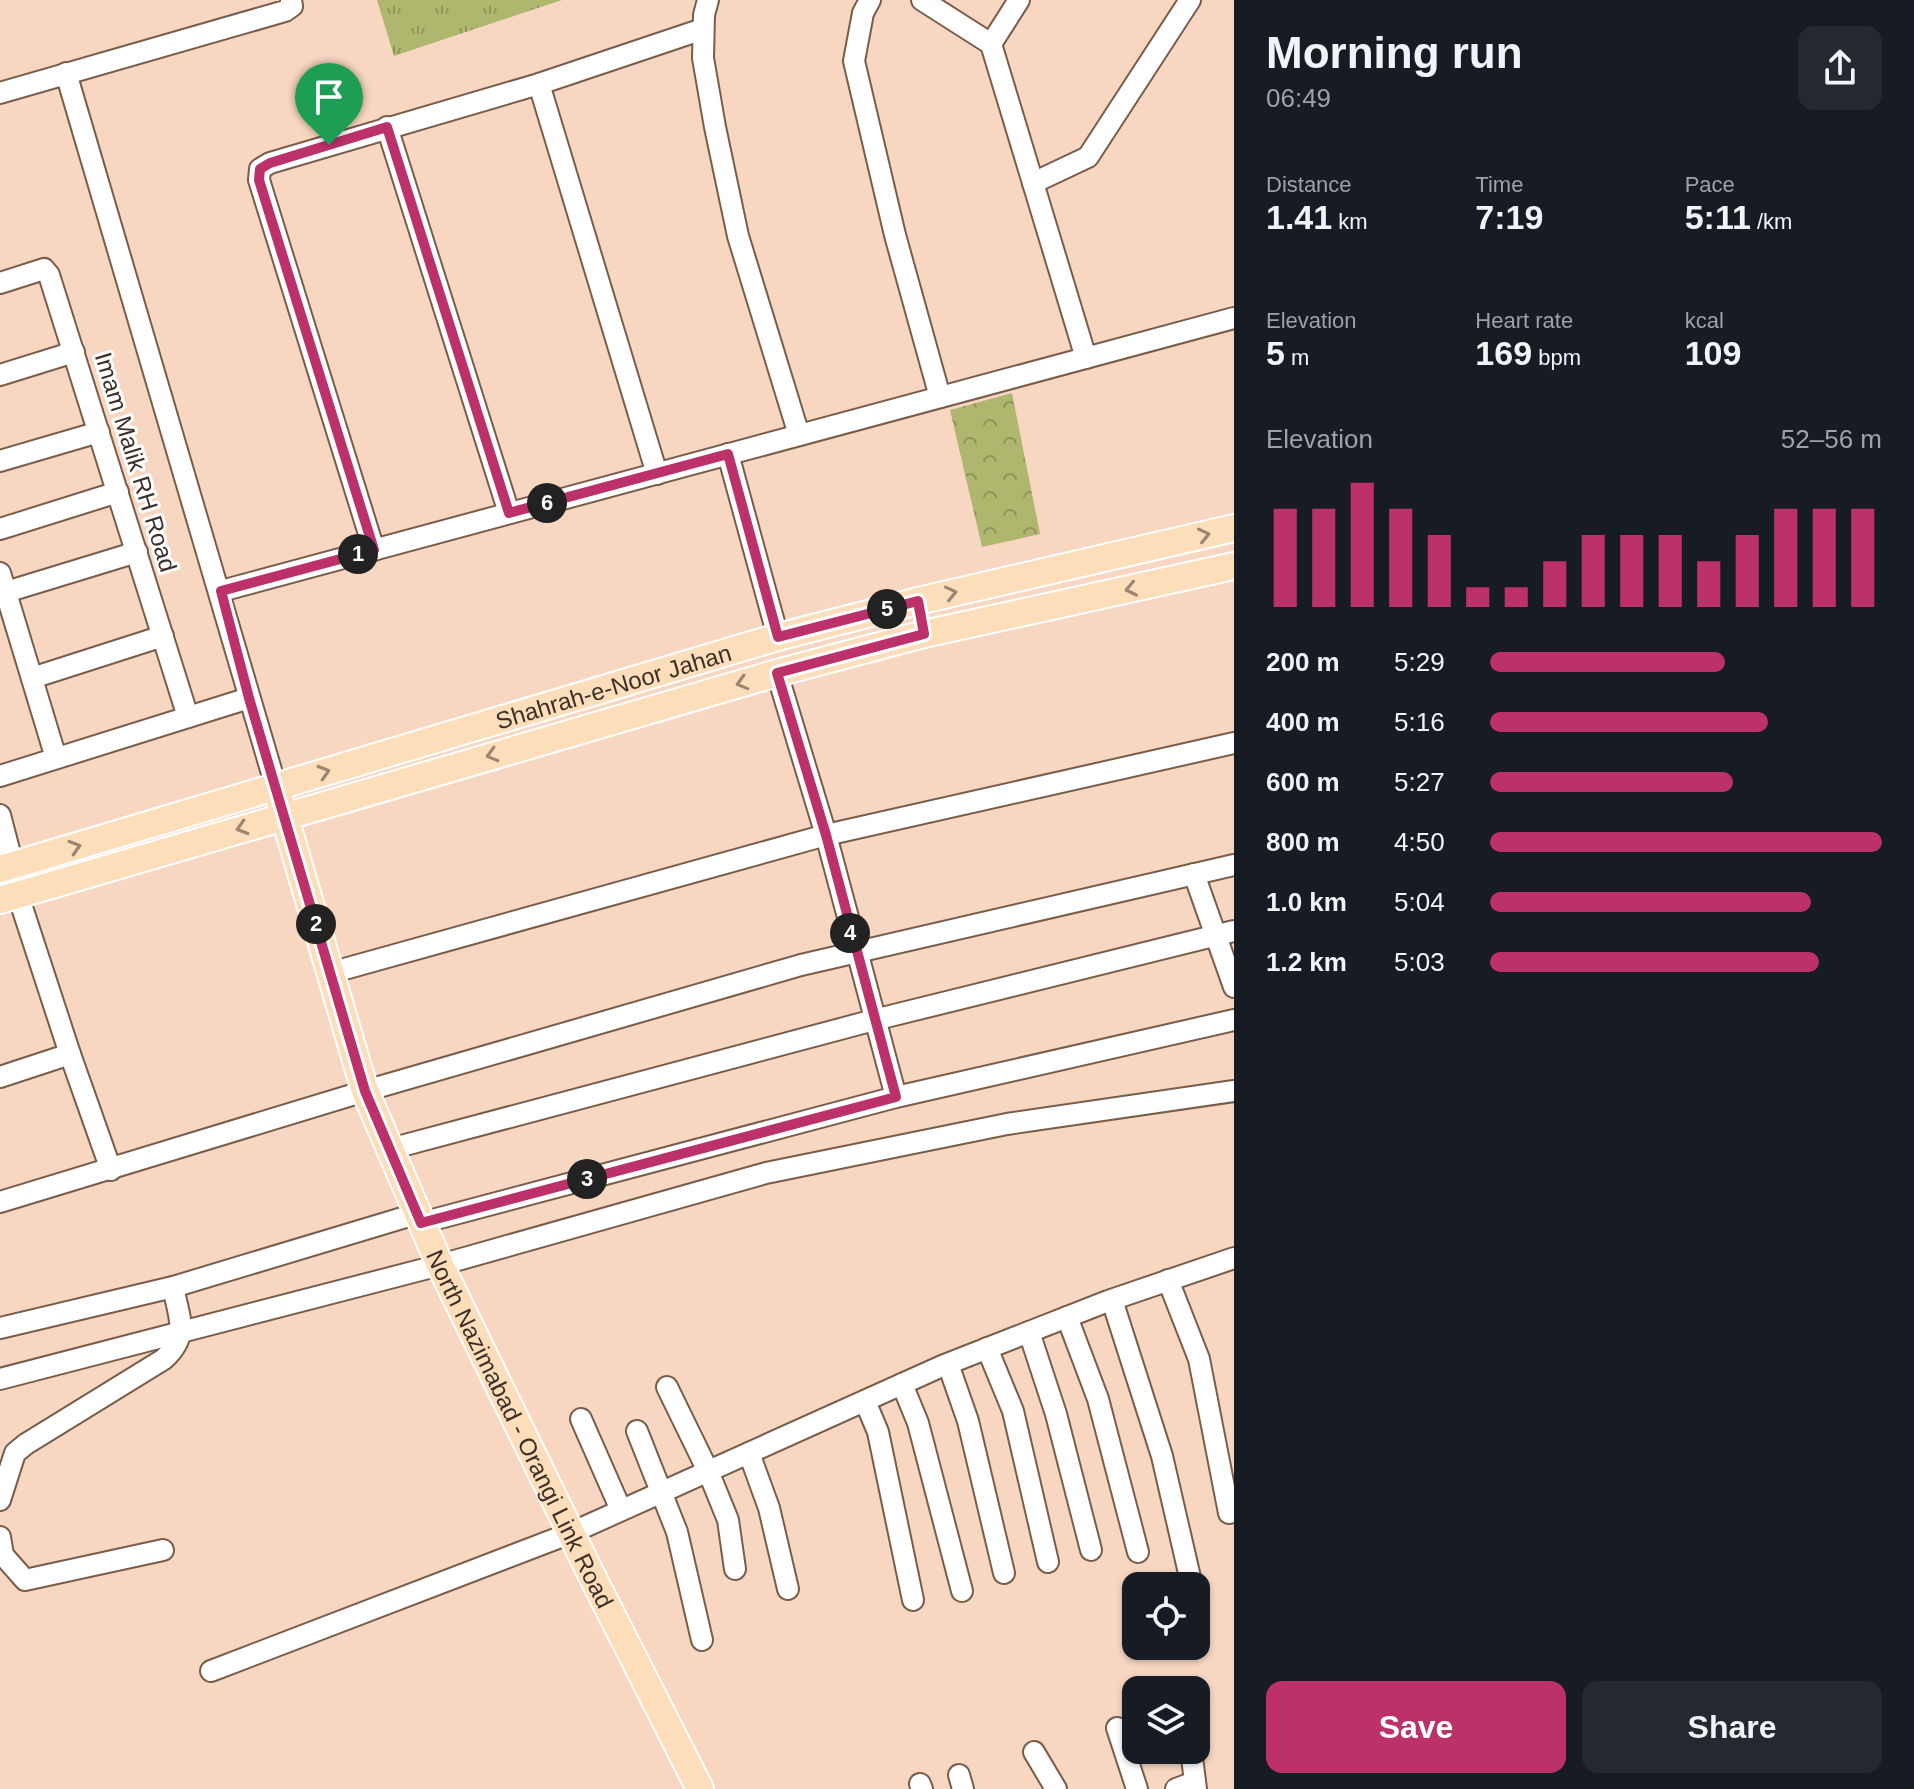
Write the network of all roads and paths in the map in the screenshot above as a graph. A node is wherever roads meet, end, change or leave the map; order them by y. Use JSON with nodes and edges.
{"nodes":[{"id":1,"x":291,"y":0,"type":"edge"},
{"id":2,"x":708,"y":0,"type":"edge"},
{"id":3,"x":870,"y":0,"type":"edge"},
{"id":4,"x":922,"y":0,"type":"edge"},
{"id":5,"x":1019,"y":0,"type":"edge"},
{"id":6,"x":1190,"y":0,"type":"edge"},
{"id":7,"x":703,"y":29,"type":"junction"},
{"id":8,"x":991,"y":44,"type":"junction"},
{"id":9,"x":66,"y":73,"type":"junction"},
{"id":10,"x":539,"y":84,"type":"junction"},
{"id":11,"x":0,"y":93,"type":"edge"},
{"id":12,"x":387,"y":127,"type":"junction"},
{"id":13,"x":1033,"y":183,"type":"junction"},
{"id":14,"x":0,"y":283,"type":"edge"},
{"id":15,"x":1234,"y":318,"type":"edge"},
{"id":16,"x":74,"y":352,"type":"junction"},
{"id":17,"x":1086,"y":358,"type":"junction"},
{"id":18,"x":0,"y":375,"type":"edge"},
{"id":19,"x":940,"y":397,"type":"junction"},
{"id":20,"x":99,"y":432,"type":"junction"},
{"id":21,"x":799,"y":435,"type":"junction"},
{"id":22,"x":728,"y":454,"type":"junction"},
{"id":23,"x":0,"y":461,"type":"edge"},
{"id":24,"x":657,"y":474,"type":"junction"},
{"id":25,"x":118,"y":492,"type":"junction"},
{"id":26,"x":509,"y":513,"type":"junction"},
{"id":27,"x":1234,"y":528,"type":"edge"},
{"id":28,"x":0,"y":529,"type":"edge"},
{"id":29,"x":374,"y":550,"type":"junction"},
{"id":30,"x":137,"y":552,"type":"junction"},
{"id":31,"x":1234,"y":566,"type":"edge"},
{"id":32,"x":3,"y":582,"type":"edge"},
{"id":33,"x":221,"y":591,"type":"junction"},
{"id":34,"x":918,"y":601,"type":"junction"},
{"id":35,"x":924,"y":634,"type":"junction"},
{"id":36,"x":163,"y":636,"type":"junction"},
{"id":37,"x":778,"y":637,"type":"junction"},
{"id":38,"x":777,"y":673,"type":"junction"},
{"id":39,"x":32,"y":678,"type":"junction"},
{"id":40,"x":249,"y":698,"type":"junction"},
{"id":41,"x":188,"y":717,"type":"junction"},
{"id":42,"x":1234,"y":743,"type":"edge"},
{"id":43,"x":56,"y":758,"type":"junction"},
{"id":44,"x":0,"y":776,"type":"edge"},
{"id":45,"x":276,"y":787,"type":"junction"},
{"id":46,"x":0,"y":815,"type":"edge"},
{"id":47,"x":284,"y":815,"type":"junction"},
{"id":48,"x":826,"y":835,"type":"junction"},
{"id":49,"x":1234,"y":865,"type":"edge"},
{"id":50,"x":6,"y":867,"type":"edge"},
{"id":51,"x":1194,"y":874,"type":"junction"},
{"id":52,"x":9,"y":897,"type":"edge"},
{"id":53,"x":1225,"y":933,"type":"edge"},
{"id":54,"x":855,"y":952,"type":"junction"},
{"id":55,"x":330,"y":973,"type":"junction"},
{"id":56,"x":1234,"y":987,"type":"edge"},
{"id":57,"x":874,"y":1020,"type":"junction"},
{"id":58,"x":1234,"y":1020,"type":"edge"},
{"id":59,"x":70,"y":1054,"type":"junction"},
{"id":60,"x":0,"y":1077,"type":"edge"},
{"id":61,"x":365,"y":1091,"type":"junction"},
{"id":62,"x":1234,"y":1091,"type":"edge"},
{"id":63,"x":896,"y":1097,"type":"junction"},
{"id":64,"x":390,"y":1149,"type":"junction"},
{"id":65,"x":111,"y":1170,"type":"junction"},
{"id":66,"x":0,"y":1202,"type":"edge"},
{"id":67,"x":420,"y":1218,"type":"junction"},
{"id":68,"x":1234,"y":1258,"type":"edge"},
{"id":69,"x":440,"y":1265,"type":"junction"},
{"id":70,"x":1168,"y":1280,"type":"junction"},
{"id":71,"x":173,"y":1287,"type":"junction"},
{"id":72,"x":1112,"y":1300,"type":"junction"},
{"id":73,"x":1067,"y":1317,"type":"junction"},
{"id":74,"x":0,"y":1328,"type":"edge"},
{"id":75,"x":182,"y":1332,"type":"junction"},
{"id":76,"x":1029,"y":1332,"type":"junction"},
{"id":77,"x":987,"y":1348,"type":"junction"},
{"id":78,"x":948,"y":1364,"type":"junction"},
{"id":79,"x":0,"y":1379,"type":"edge"},
{"id":80,"x":902,"y":1384,"type":"junction"},
{"id":81,"x":667,"y":1387,"type":"dead end"},
{"id":82,"x":865,"y":1401,"type":"junction"},
{"id":83,"x":581,"y":1419,"type":"dead end"},
{"id":84,"x":637,"y":1431,"type":"dead end"},
{"id":85,"x":749,"y":1453,"type":"junction"},
{"id":86,"x":708,"y":1471,"type":"junction"},
{"id":87,"x":660,"y":1493,"type":"junction"},
{"id":88,"x":0,"y":1500,"type":"edge"},
{"id":89,"x":621,"y":1510,"type":"junction"},
{"id":90,"x":1229,"y":1513,"type":"dead end"},
{"id":91,"x":571,"y":1533,"type":"junction"},
{"id":92,"x":0,"y":1537,"type":"edge"},
{"id":93,"x":163,"y":1550,"type":"dead end"},
{"id":94,"x":1091,"y":1550,"type":"dead end"},
{"id":95,"x":1138,"y":1552,"type":"dead end"},
{"id":96,"x":1048,"y":1562,"type":"dead end"},
{"id":97,"x":735,"y":1569,"type":"dead end"},
{"id":98,"x":1189,"y":1572,"type":"edge"},
{"id":99,"x":1004,"y":1573,"type":"dead end"},
{"id":100,"x":788,"y":1589,"type":"dead end"},
{"id":101,"x":962,"y":1591,"type":"dead end"},
{"id":102,"x":913,"y":1600,"type":"dead end"},
{"id":103,"x":702,"y":1640,"type":"dead end"},
{"id":104,"x":211,"y":1671,"type":"dead end"},
{"id":105,"x":1117,"y":1728,"type":"dead end"},
{"id":106,"x":1034,"y":1752,"type":"dead end"},
{"id":107,"x":1190,"y":1764,"type":"edge"},
{"id":108,"x":1189,"y":1787,"type":"edge"},
{"id":109,"x":700,"y":1789,"type":"edge"},
{"id":110,"x":1056,"y":1789,"type":"edge"},
{"id":111,"x":1137,"y":1789,"type":"edge"}],
"edges":[{"from":1,"to":9,"type":"street"},
{"from":2,"to":7,"type":"street"},
{"from":3,"to":19,"type":"street"},
{"from":4,"to":8,"type":"street"},
{"from":5,"to":8,"type":"street"},
{"from":6,"to":13,"type":"street"},
{"from":7,"to":10,"type":"street"},
{"from":7,"to":21,"type":"street"},
{"from":8,"to":13,"type":"street"},
{"from":9,"to":11,"type":"street"},
{"from":9,"to":33,"type":"street"},
{"from":10,"to":12,"type":"street"},
{"from":10,"to":24,"type":"street"},
{"from":12,"to":26,"type":"street"},
{"from":12,"to":29,"type":"street"},
{"from":13,"to":17,"type":"street"},
{"from":14,"to":16,"type":"street","name":"Imam Malik RH Road"},
{"from":15,"to":17,"type":"street"},
{"from":16,"to":18,"type":"street"},
{"from":16,"to":20,"type":"street","name":"Imam Malik RH Road"},
{"from":17,"to":19,"type":"street"},
{"from":19,"to":21,"type":"street"},
{"from":20,"to":23,"type":"street"},
{"from":20,"to":25,"type":"street","name":"Imam Malik RH Road"},
{"from":21,"to":22,"type":"street"},
{"from":22,"to":24,"type":"street"},
{"from":22,"to":37,"type":"street"},
{"from":24,"to":26,"type":"street"},
{"from":25,"to":28,"type":"street"},
{"from":25,"to":30,"type":"street","name":"Imam Malik RH Road"},
{"from":26,"to":29,"type":"street"},
{"from":34,"to":27,"type":"main road","name":"Shahrah-e-Noor Jahan","one_way":true},
{"from":29,"to":33,"type":"street"},
{"from":30,"to":32,"type":"street"},
{"from":30,"to":36,"type":"street","name":"Imam Malik RH Road"},
{"from":31,"to":35,"type":"main road","name":"Shahrah-e-Noor Jahan","one_way":true},
{"from":32,"to":39,"type":"street"},
{"from":33,"to":40,"type":"street"},
{"from":34,"to":35,"type":"main road"},
{"from":34,"to":37,"type":"main road","name":"Shahrah-e-Noor Jahan"},
{"from":35,"to":38,"type":"main road","name":"Shahrah-e-Noor Jahan"},
{"from":36,"to":39,"type":"street"},
{"from":36,"to":41,"type":"street","name":"Imam Malik RH Road"},
{"from":45,"to":37,"type":"main road","name":"Shahrah-e-Noor Jahan","one_way":true},
{"from":38,"to":47,"type":"main road","name":"Shahrah-e-Noor Jahan","one_way":true},
{"from":38,"to":48,"type":"street"},
{"from":39,"to":43,"type":"street"},
{"from":40,"to":41,"type":"street"},
{"from":40,"to":45,"type":"street"},
{"from":41,"to":43,"type":"street"},
{"from":42,"to":48,"type":"street"},
{"from":43,"to":44,"type":"street"},
{"from":45,"to":47,"type":"main road","name":"North Nazimabad - Orangi Link Road"},
{"from":50,"to":45,"type":"main road","name":"Shahrah-e-Noor Jahan","one_way":true},
{"from":46,"to":50,"type":"street"},
{"from":47,"to":52,"type":"main road","name":"Shahrah-e-Noor Jahan","one_way":true},
{"from":47,"to":55,"type":"main road","name":"North Nazimabad - Orangi Link Road"},
{"from":48,"to":54,"type":"street"},
{"from":48,"to":55,"type":"street"},
{"from":49,"to":51,"type":"street"},
{"from":51,"to":53,"type":"street"},
{"from":51,"to":54,"type":"street"},
{"from":52,"to":59,"type":"street"},
{"from":53,"to":56,"type":"street"},
{"from":53,"to":57,"type":"street"},
{"from":54,"to":57,"type":"street"},
{"from":54,"to":61,"type":"street"},
{"from":55,"to":61,"type":"main road","name":"North Nazimabad - Orangi Link Road"},
{"from":57,"to":63,"type":"street"},
{"from":57,"to":64,"type":"street"},
{"from":58,"to":63,"type":"street"},
{"from":59,"to":60,"type":"street"},
{"from":59,"to":65,"type":"street"},
{"from":61,"to":64,"type":"main road","name":"North Nazimabad - Orangi Link Road"},
{"from":61,"to":65,"type":"street"},
{"from":62,"to":69,"type":"street"},
{"from":63,"to":67,"type":"street"},
{"from":64,"to":67,"type":"main road","name":"North Nazimabad - Orangi Link Road"},
{"from":65,"to":66,"type":"street"},
{"from":67,"to":69,"type":"main road","name":"North Nazimabad - Orangi Link Road"},
{"from":67,"to":71,"type":"street"},
{"from":68,"to":70,"type":"street"},
{"from":69,"to":75,"type":"street"},
{"from":69,"to":91,"type":"main road","name":"North Nazimabad - Orangi Link Road"},
{"from":70,"to":72,"type":"street"},
{"from":70,"to":90,"type":"street"},
{"from":71,"to":74,"type":"street"},
{"from":71,"to":75,"type":"street"},
{"from":72,"to":73,"type":"street"},
{"from":72,"to":98,"type":"street"},
{"from":73,"to":76,"type":"street"},
{"from":73,"to":95,"type":"street"},
{"from":75,"to":79,"type":"street"},
{"from":75,"to":88,"type":"street"},
{"from":76,"to":77,"type":"street"},
{"from":76,"to":94,"type":"street"},
{"from":77,"to":78,"type":"street"},
{"from":77,"to":96,"type":"street"},
{"from":78,"to":80,"type":"street"},
{"from":78,"to":99,"type":"street"},
{"from":80,"to":82,"type":"street"},
{"from":80,"to":101,"type":"street"},
{"from":81,"to":86,"type":"street"},
{"from":82,"to":85,"type":"street"},
{"from":82,"to":102,"type":"street"},
{"from":83,"to":89,"type":"street"},
{"from":84,"to":87,"type":"street"},
{"from":85,"to":86,"type":"street"},
{"from":85,"to":100,"type":"street"},
{"from":86,"to":87,"type":"street"},
{"from":86,"to":97,"type":"street"},
{"from":87,"to":89,"type":"street"},
{"from":87,"to":103,"type":"street"},
{"from":89,"to":91,"type":"street"},
{"from":91,"to":104,"type":"street"},
{"from":91,"to":109,"type":"main road","name":"North Nazimabad - Orangi Link Road"},
{"from":92,"to":93,"type":"street"},
{"from":105,"to":111,"type":"street"},
{"from":106,"to":110,"type":"street"},
{"from":107,"to":108,"type":"street"}]}
